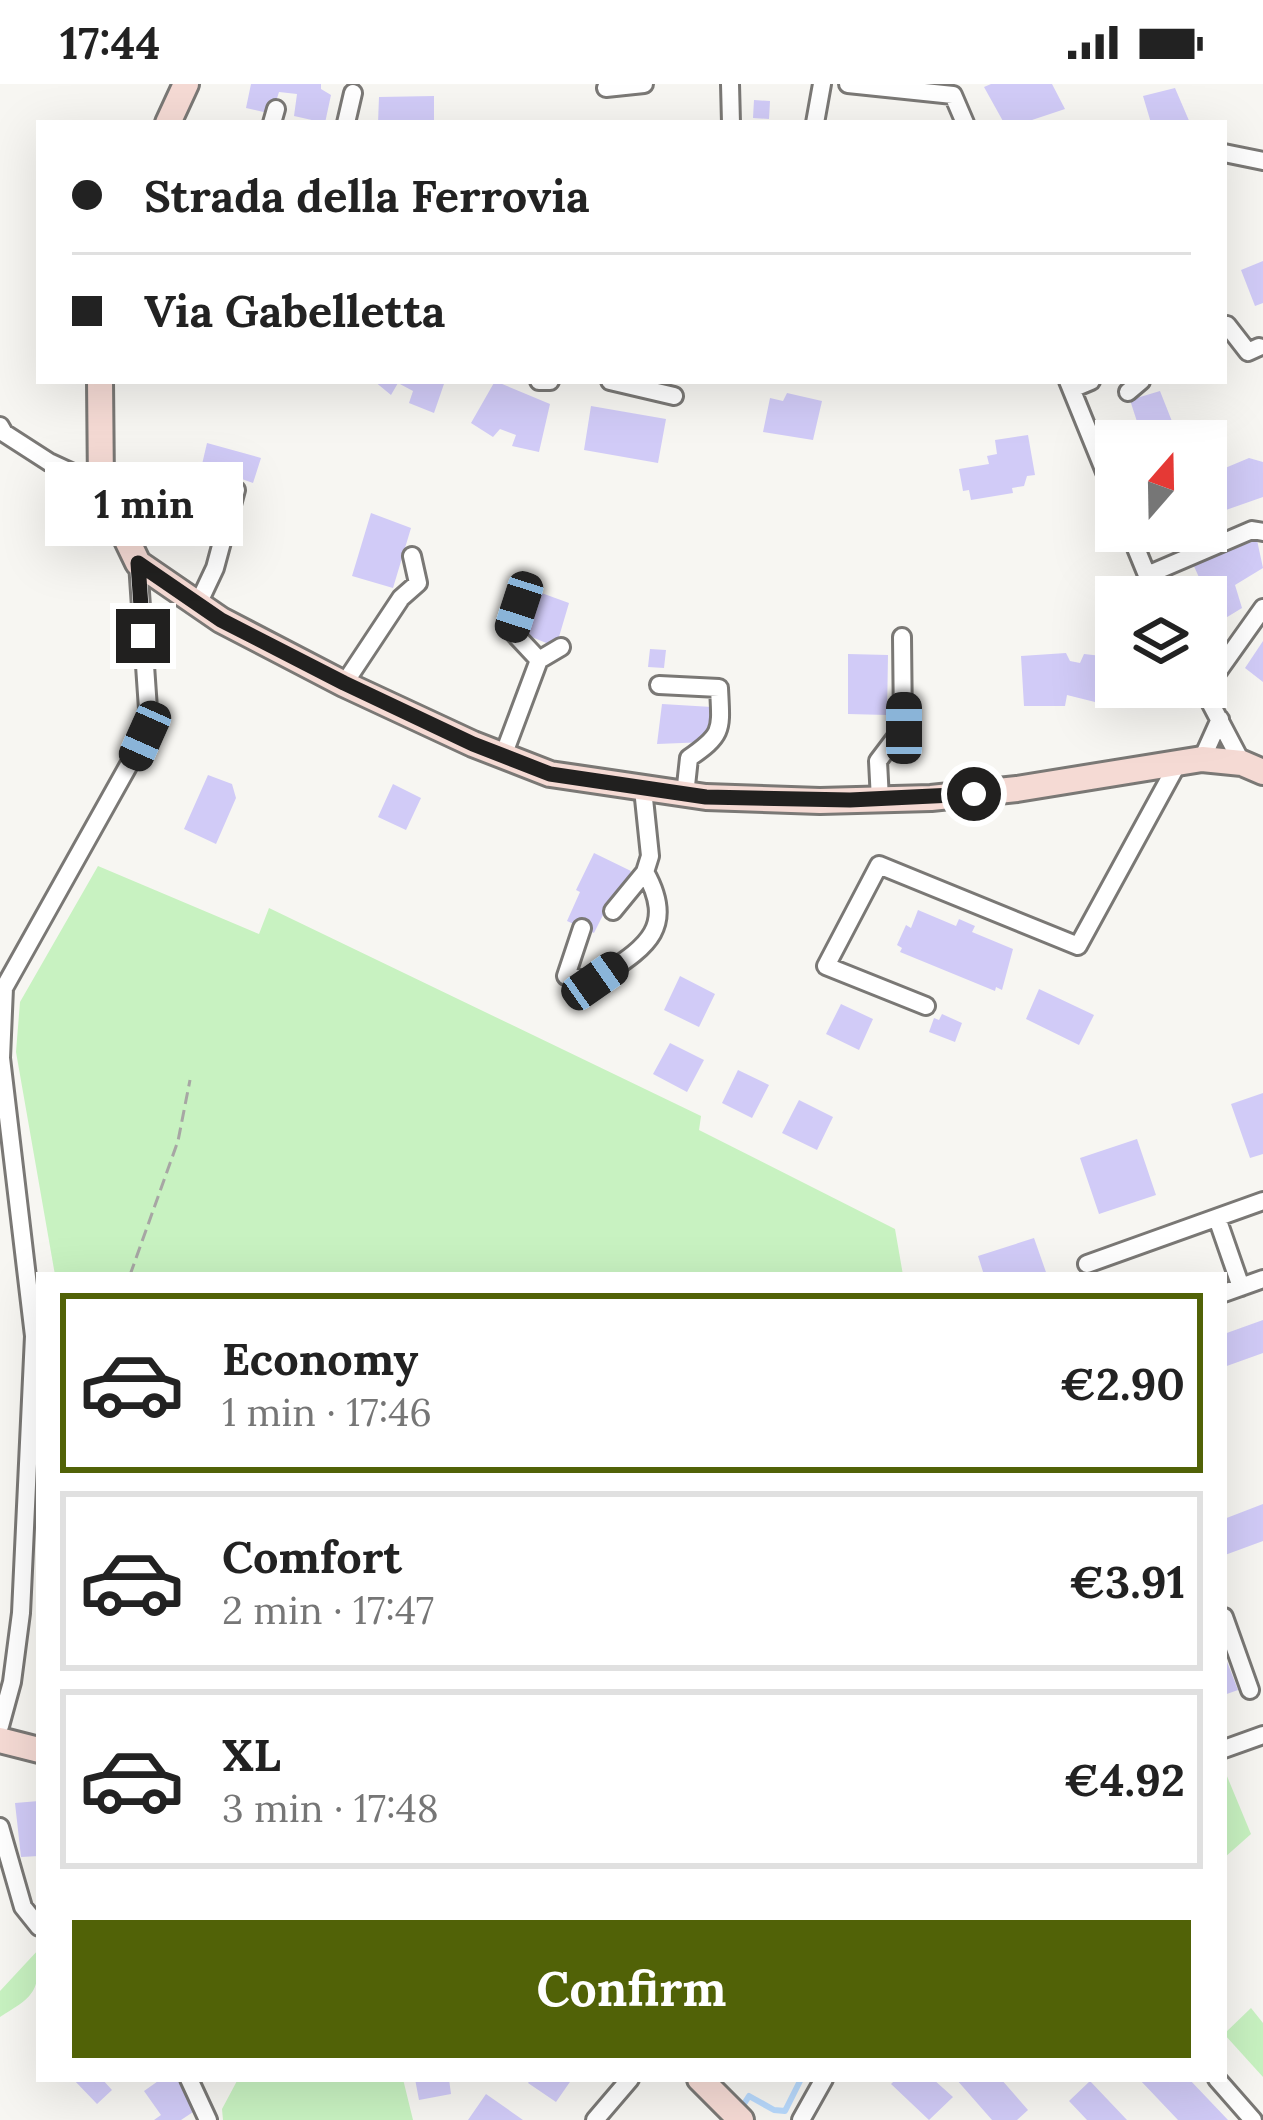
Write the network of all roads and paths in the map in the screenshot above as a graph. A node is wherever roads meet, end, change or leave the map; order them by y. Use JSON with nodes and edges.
{"nodes":[{"id":1,"x":186,"y":84,"type":"edge"},
{"id":2,"x":644,"y":84,"type":"edge"},
{"id":3,"x":730,"y":84,"type":"edge"},
{"id":4,"x":822,"y":84,"type":"edge"},
{"id":5,"x":848,"y":84,"type":"edge"},
{"id":6,"x":606,"y":88,"type":"dead end"},
{"id":7,"x":353,"y":93,"type":"dead end"},
{"id":8,"x":169,"y":120,"type":"edge"},
{"id":9,"x":347,"y":120,"type":"edge"},
{"id":10,"x":731,"y":120,"type":"edge"},
{"id":11,"x":815,"y":120,"type":"edge"},
{"id":12,"x":964,"y":120,"type":"edge"},
{"id":13,"x":1227,"y":155,"type":"edge"},
{"id":14,"x":1263,"y":161,"type":"edge"},
{"id":15,"x":1227,"y":325,"type":"edge"},
{"id":16,"x":1259,"y":346,"type":"dead end"},
{"id":17,"x":100,"y":384,"type":"edge"},
{"id":18,"x":623,"y":384,"type":"edge"},
{"id":19,"x":1070,"y":385,"type":"edge"},
{"id":20,"x":674,"y":396,"type":"dead end"},
{"id":21,"x":0,"y":426,"type":"edge"},
{"id":22,"x":1095,"y":447,"type":"edge"},
{"id":23,"x":101,"y":486,"type":"junction"},
{"id":24,"x":236,"y":490,"type":"dead end"},
{"id":25,"x":1263,"y":532,"type":"edge"},
{"id":26,"x":1138,"y":552,"type":"edge"},
{"id":27,"x":412,"y":556,"type":"dead end"},
{"id":28,"x":138,"y":563,"type":"junction"},
{"id":29,"x":1147,"y":575,"type":"joint"},
{"id":30,"x":198,"y":604,"type":"junction"},
{"id":31,"x":519,"y":607,"type":"dead end"},
{"id":32,"x":1263,"y":608,"type":"edge"},
{"id":33,"x":902,"y":637,"type":"dead end"},
{"id":34,"x":561,"y":647,"type":"dead end"},
{"id":35,"x":1227,"y":657,"type":"edge"},
{"id":36,"x":539,"y":660,"type":"junction"},
{"id":37,"x":344,"y":683,"type":"junction"},
{"id":38,"x":659,"y":686,"type":"dead end"},
{"id":39,"x":1214,"y":708,"type":"edge"},
{"id":40,"x":1220,"y":718,"type":"junction"},
{"id":41,"x":503,"y":756,"type":"junction"},
{"id":42,"x":1190,"y":761,"type":"junction"},
{"id":43,"x":1252,"y":768,"type":"edge"},
{"id":44,"x":643,"y":789,"type":"junction"},
{"id":45,"x":686,"y":795,"type":"junction"},
{"id":46,"x":880,"y":800,"type":"junction"},
{"id":47,"x":645,"y":872,"type":"junction"},
{"id":48,"x":613,"y":911,"type":"dead end"},
{"id":49,"x":582,"y":928,"type":"dead end"},
{"id":50,"x":926,"y":1006,"type":"dead end"},
{"id":51,"x":190,"y":1081,"type":"dead end"},
{"id":52,"x":1263,"y":1201,"type":"edge"},
{"id":53,"x":1217,"y":1218,"type":"junction"},
{"id":54,"x":1087,"y":1264,"type":"dead end"},
{"id":55,"x":131,"y":1272,"type":"edge"},
{"id":56,"x":1263,"y":1279,"type":"edge"},
{"id":57,"x":1233,"y":1290,"type":"edge"},
{"id":58,"x":1227,"y":1625,"type":"edge"},
{"id":59,"x":1250,"y":1690,"type":"dead end"},
{"id":60,"x":0,"y":1726,"type":"edge"},
{"id":61,"x":1263,"y":1736,"type":"edge"},
{"id":62,"x":0,"y":1740,"type":"edge"},
{"id":63,"x":1227,"y":1748,"type":"edge"},
{"id":64,"x":36,"y":1749,"type":"edge"},
{"id":65,"x":0,"y":1827,"type":"edge"},
{"id":66,"x":36,"y":1923,"type":"edge"},
{"id":67,"x":190,"y":2082,"type":"edge"},
{"id":68,"x":627,"y":2082,"type":"edge"},
{"id":69,"x":703,"y":2082,"type":"edge"},
{"id":70,"x":822,"y":2082,"type":"edge"},
{"id":71,"x":1219,"y":2082,"type":"edge"},
{"id":72,"x":208,"y":2120,"type":"edge"},
{"id":73,"x":595,"y":2120,"type":"edge"},
{"id":74,"x":741,"y":2120,"type":"edge"},
{"id":75,"x":801,"y":2120,"type":"edge"},
{"id":76,"x":1252,"y":2120,"type":"edge"}],
"edges":[{"from":1,"to":8,"type":"street"},
{"from":2,"to":6,"type":"street"},
{"from":3,"to":10,"type":"street"},
{"from":4,"to":11,"type":"street"},
{"from":5,"to":12,"type":"street"},
{"from":7,"to":9,"type":"street"},
{"from":13,"to":14,"type":"street"},
{"from":15,"to":16,"type":"street"},
{"from":17,"to":23,"type":"street"},
{"from":18,"to":20,"type":"street"},
{"from":19,"to":22,"type":"street"},
{"from":21,"to":23,"type":"street"},
{"from":23,"to":28,"type":"street"},
{"from":24,"to":30,"type":"street"},
{"from":25,"to":29,"type":"street"},
{"from":26,"to":29,"type":"street"},
{"from":27,"to":37,"type":"street"},
{"from":28,"to":30,"type":"street"},
{"from":28,"to":60,"type":"street"},
{"from":30,"to":37,"type":"street"},
{"from":31,"to":36,"type":"street"},
{"from":32,"to":35,"type":"street"},
{"from":33,"to":46,"type":"street"},
{"from":34,"to":36,"type":"street"},
{"from":36,"to":41,"type":"street"},
{"from":37,"to":41,"type":"street"},
{"from":38,"to":45,"type":"street"},
{"from":39,"to":40,"type":"street"},
{"from":40,"to":42,"type":"street"},
{"from":40,"to":43,"type":"street"},
{"from":41,"to":44,"type":"street"},
{"from":42,"to":43,"type":"street"},
{"from":42,"to":46,"type":"street"},
{"from":42,"to":50,"type":"street"},
{"from":44,"to":45,"type":"street"},
{"from":44,"to":47,"type":"street"},
{"from":45,"to":46,"type":"street"},
{"from":47,"to":48,"type":"street"},
{"from":47,"to":49,"type":"street"},
{"from":51,"to":55,"type":"path"},
{"from":52,"to":53,"type":"street"},
{"from":53,"to":54,"type":"street"},
{"from":53,"to":57,"type":"street"},
{"from":56,"to":57,"type":"street"},
{"from":58,"to":59,"type":"street"},
{"from":61,"to":63,"type":"street"},
{"from":62,"to":64,"type":"street"},
{"from":65,"to":66,"type":"street"},
{"from":67,"to":72,"type":"street"},
{"from":68,"to":73,"type":"street"},
{"from":69,"to":74,"type":"street"},
{"from":70,"to":75,"type":"street"},
{"from":71,"to":76,"type":"street"}]}
